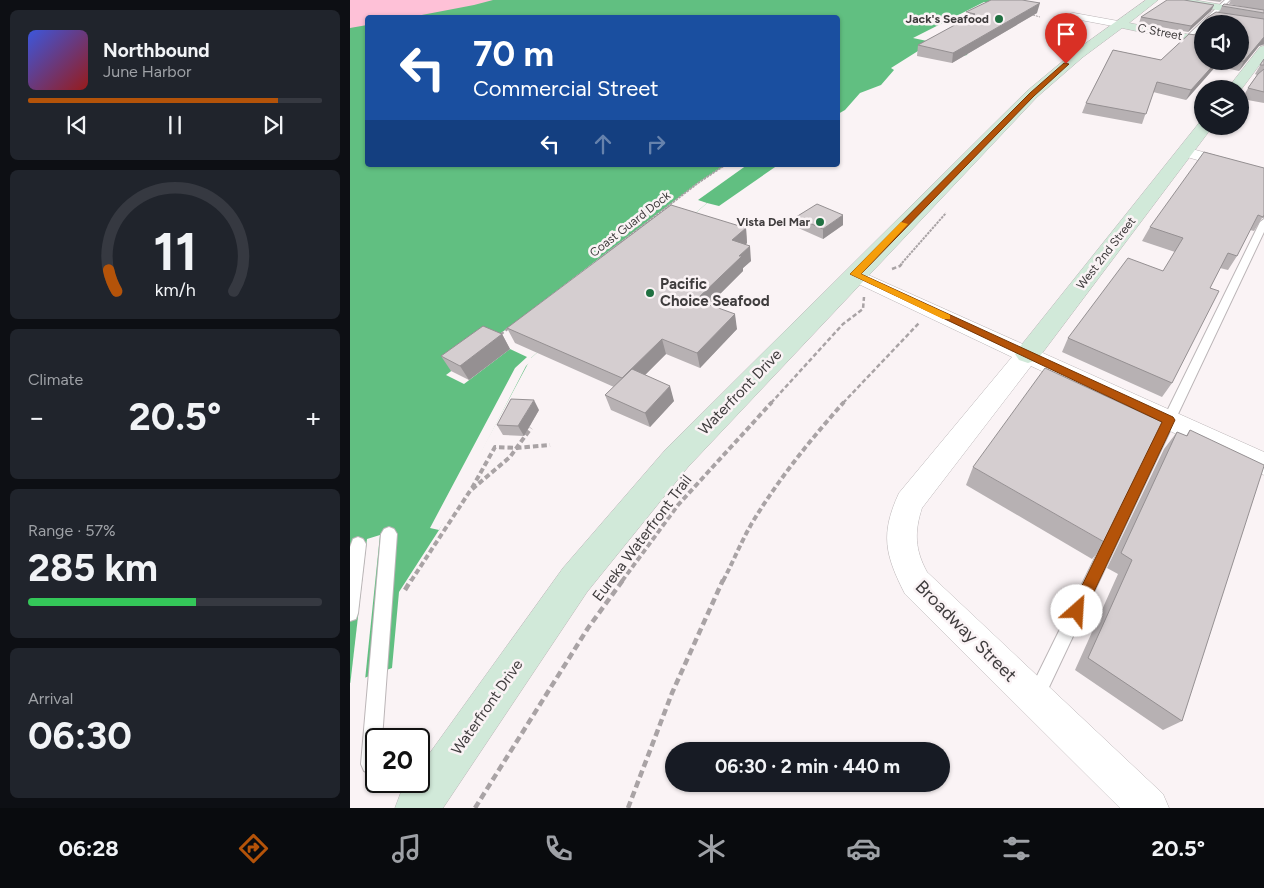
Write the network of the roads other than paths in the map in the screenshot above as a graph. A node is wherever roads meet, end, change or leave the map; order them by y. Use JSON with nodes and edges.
{"nodes":[{"id":1,"x":1153,"y":0,"type":"edge"},
{"id":2,"x":1176,"y":0,"type":"edge"},
{"id":3,"x":1222,"y":9,"type":"edge"},
{"id":4,"x":1264,"y":15,"type":"edge"},
{"id":5,"x":1074,"y":16,"type":"dead end"},
{"id":6,"x":1118,"y":24,"type":"junction"},
{"id":7,"x":1194,"y":32,"type":"edge"},
{"id":8,"x":1188,"y":38,"type":"junction"},
{"id":9,"x":1194,"y":39,"type":"edge"},
{"id":10,"x":1249,"y":49,"type":"edge"},
{"id":11,"x":1263,"y":52,"type":"edge"},
{"id":12,"x":1241,"y":80,"type":"edge"},
{"id":13,"x":1198,"y":135,"type":"edge"},
{"id":14,"x":1185,"y":152,"type":"junction"},
{"id":15,"x":1264,"y":174,"type":"edge"},
{"id":16,"x":1264,"y":222,"type":"edge"},
{"id":17,"x":865,"y":279,"type":"junction"},
{"id":18,"x":1028,"y":354,"type":"junction"},
{"id":19,"x":1169,"y":420,"type":"junction"},
{"id":20,"x":1264,"y":464,"type":"edge"},
{"id":21,"x":389,"y":534,"type":"dead end"},
{"id":22,"x":358,"y":544,"type":"dead end"},
{"id":23,"x":350,"y":613,"type":"edge"},
{"id":24,"x":1035,"y":698,"type":"junction"},
{"id":25,"x":374,"y":728,"type":"edge"},
{"id":26,"x":416,"y":808,"type":"edge"},
{"id":27,"x":1149,"y":808,"type":"edge"}],
"edges":[{"from":1,"to":6,"type":"street","name":"Waterfront Drive"},
{"from":2,"to":3,"type":"street"},
{"from":3,"to":4,"type":"street"},
{"from":5,"to":6,"type":"street"},
{"from":6,"to":8,"type":"street","name":"C Street"},
{"from":6,"to":17,"type":"street","name":"Waterfront Drive"},
{"from":7,"to":8,"type":"lane"},
{"from":8,"to":9,"type":"street","name":"C Street"},
{"from":10,"to":11,"type":"street"},
{"from":11,"to":12,"type":"street"},
{"from":13,"to":14,"type":"street","name":"West 2nd Street"},
{"from":14,"to":15,"type":"street"},
{"from":14,"to":18,"type":"street","name":"West 2nd Street"},
{"from":16,"to":19,"type":"lane"},
{"from":17,"to":18,"type":"street"},
{"from":17,"to":26,"type":"street","name":"Waterfront Drive"},
{"from":18,"to":19,"type":"street"},
{"from":18,"to":24,"type":"street","name":"Broadway Street"},
{"from":19,"to":20,"type":"street"},
{"from":19,"to":24,"type":"lane"},
{"from":21,"to":25,"type":"lane"},
{"from":22,"to":23,"type":"lane"},
{"from":24,"to":27,"type":"street","name":"Broadway Street"}]}
